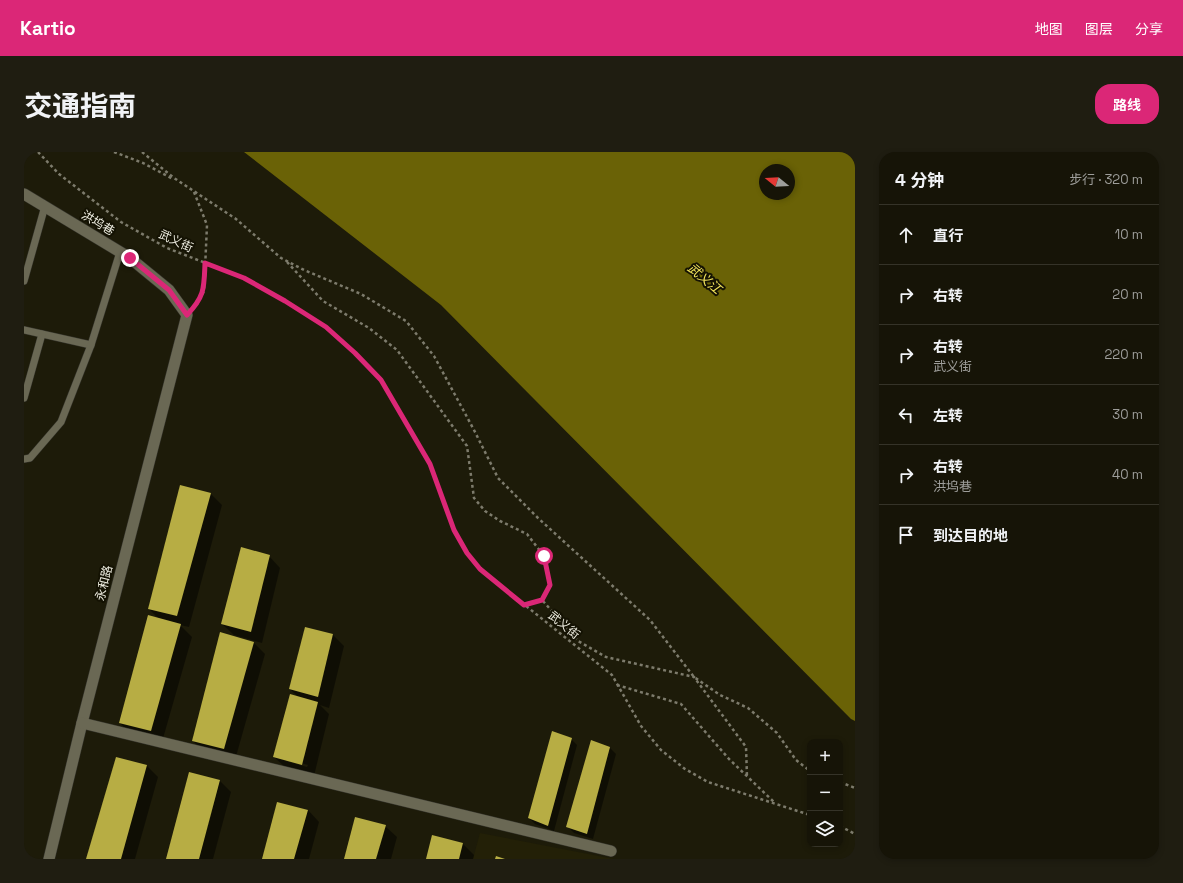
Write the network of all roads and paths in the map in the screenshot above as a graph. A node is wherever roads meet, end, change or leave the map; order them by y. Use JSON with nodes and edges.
{"nodes":[{"id":1,"x":38,"y":152,"type":"edge"},
{"id":2,"x":114,"y":152,"type":"edge"},
{"id":3,"x":142,"y":152,"type":"edge"},
{"id":4,"x":193,"y":190,"type":"junction"},
{"id":5,"x":24,"y":194,"type":"edge"},
{"id":6,"x":44,"y":206,"type":"junction"},
{"id":7,"x":120,"y":252,"type":"junction"},
{"id":8,"x":286,"y":261,"type":"junction"},
{"id":9,"x":205,"y":263,"type":"junction"},
{"id":10,"x":25,"y":270,"type":"edge"},
{"id":11,"x":24,"y":281,"type":"edge"},
{"id":12,"x":187,"y":315,"type":"junction"},
{"id":13,"x":24,"y":330,"type":"edge"},
{"id":14,"x":42,"y":334,"type":"junction"},
{"id":15,"x":91,"y":345,"type":"junction"},
{"id":16,"x":24,"y":398,"type":"edge"},
{"id":17,"x":24,"y":459,"type":"edge"},
{"id":18,"x":542,"y":600,"type":"junction"},
{"id":19,"x":524,"y":605,"type":"junction"},
{"id":20,"x":694,"y":677,"type":"junction"},
{"id":21,"x":617,"y":685,"type":"junction"},
{"id":22,"x":82,"y":722,"type":"junction"},
{"id":23,"x":807,"y":769,"type":"edge"},
{"id":24,"x":748,"y":777,"type":"junction"},
{"id":25,"x":843,"y":783,"type":"edge"},
{"id":26,"x":855,"y":788,"type":"edge"},
{"id":27,"x":776,"y":804,"type":"junction"},
{"id":28,"x":807,"y":814,"type":"edge"},
{"id":29,"x":843,"y":828,"type":"edge"},
{"id":30,"x":855,"y":834,"type":"edge"},
{"id":31,"x":611,"y":851,"type":"dead end"},
{"id":32,"x":49,"y":859,"type":"edge"}],
"edges":[{"from":1,"to":9,"type":"path","name":"武义街"},
{"from":2,"to":4,"type":"path"},
{"from":3,"to":4,"type":"path"},
{"from":4,"to":8,"type":"path"},
{"from":4,"to":9,"type":"path"},
{"from":5,"to":6,"type":"street","name":"洪坞巷"},
{"from":6,"to":7,"type":"street","name":"洪坞巷"},
{"from":6,"to":10,"type":"lane"},
{"from":7,"to":12,"type":"street","name":"洪坞巷"},
{"from":7,"to":15,"type":"lane"},
{"from":8,"to":18,"type":"path"},
{"from":8,"to":20,"type":"path"},
{"from":9,"to":12,"type":"path"},
{"from":9,"to":19,"type":"path","name":"武义街"},
{"from":10,"to":11,"type":"lane"},
{"from":12,"to":22,"type":"street","name":"永和路"},
{"from":13,"to":14,"type":"lane"},
{"from":14,"to":15,"type":"lane"},
{"from":14,"to":16,"type":"lane"},
{"from":15,"to":17,"type":"lane"},
{"from":18,"to":19,"type":"path"},
{"from":18,"to":20,"type":"path"},
{"from":19,"to":21,"type":"path","name":"武义街"},
{"from":20,"to":23,"type":"path"},
{"from":20,"to":24,"type":"path"},
{"from":21,"to":24,"type":"path"},
{"from":21,"to":27,"type":"path","name":"武义街"},
{"from":22,"to":31,"type":"street"},
{"from":22,"to":32,"type":"street","name":"永和路"},
{"from":24,"to":27,"type":"path"},
{"from":25,"to":26,"type":"path"},
{"from":27,"to":28,"type":"path","name":"武义街"},
{"from":29,"to":30,"type":"path"}]}
